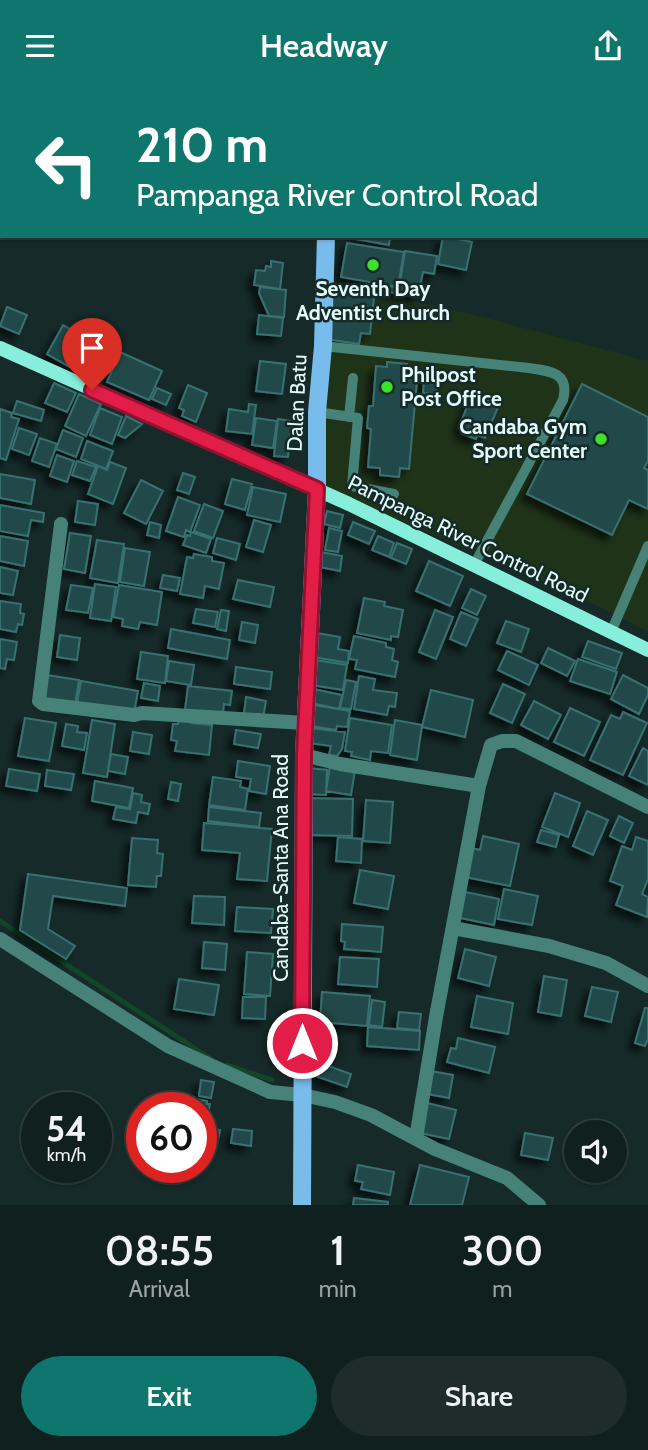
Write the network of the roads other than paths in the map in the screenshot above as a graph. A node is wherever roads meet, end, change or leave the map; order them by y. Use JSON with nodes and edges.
{"nodes":[{"id":1,"x":326,"y":238,"type":"edge"},
{"id":2,"x":323,"y":346,"type":"junction"},
{"id":3,"x":0,"y":348,"type":"edge"},
{"id":4,"x":353,"y":378,"type":"dead end"},
{"id":5,"x":317,"y":412,"type":"junction"},
{"id":6,"x":349,"y":417,"type":"junction"},
{"id":7,"x":352,"y":486,"type":"junction"},
{"id":8,"x":317,"y":489,"type":"junction"},
{"id":9,"x":394,"y":494,"type":"dead end"},
{"id":10,"x":349,"y":504,"type":"junction"},
{"id":11,"x":61,"y":524,"type":"dead end"},
{"id":12,"x":648,"y":546,"type":"edge"},
{"id":13,"x":474,"y":565,"type":"junction"},
{"id":14,"x":611,"y":632,"type":"junction"},
{"id":15,"x":648,"y":650,"type":"edge"},
{"id":16,"x":305,"y":723,"type":"junction"},
{"id":17,"x":304,"y":755,"type":"junction"},
{"id":18,"x":479,"y":786,"type":"junction"},
{"id":19,"x":648,"y":807,"type":"edge"},
{"id":20,"x":453,"y":928,"type":"junction"},
{"id":21,"x":0,"y":939,"type":"edge"},
{"id":22,"x":648,"y":986,"type":"edge"},
{"id":23,"x":302,"y":1095,"type":"junction"},
{"id":24,"x":416,"y":1138,"type":"junction"},
{"id":25,"x":302,"y":1205,"type":"edge"},
{"id":26,"x":539,"y":1205,"type":"edge"}],
"edges":[{"from":1,"to":2,"type":"main road","name":"Dalan Batu"},
{"from":2,"to":5,"type":"main road","name":"Dalan Batu"},
{"from":2,"to":13,"type":"lane"},
{"from":3,"to":8,"type":"main road","name":"Pampanga River Control Road"},
{"from":4,"to":6,"type":"lane"},
{"from":5,"to":6,"type":"lane"},
{"from":5,"to":8,"type":"main road","name":"Dalan Batu"},
{"from":6,"to":7,"type":"lane"},
{"from":7,"to":9,"type":"lane"},
{"from":7,"to":10,"type":"lane"},
{"from":8,"to":10,"type":"main road","name":"Pampanga River Control Road"},
{"from":8,"to":16,"type":"main road","name":"Candaba-Santa Ana Road"},
{"from":10,"to":13,"type":"main road","name":"Pampanga River Control Road"},
{"from":11,"to":16,"type":"street"},
{"from":12,"to":14,"type":"lane"},
{"from":13,"to":14,"type":"main road","name":"Pampanga River Control Road"},
{"from":14,"to":15,"type":"main road","name":"Pampanga River Control Road"},
{"from":16,"to":17,"type":"main road","name":"Candaba-Santa Ana Road"},
{"from":17,"to":18,"type":"street"},
{"from":17,"to":23,"type":"main road","name":"Candaba-Santa Ana Road"},
{"from":18,"to":19,"type":"street"},
{"from":18,"to":20,"type":"street"},
{"from":20,"to":22,"type":"street"},
{"from":20,"to":24,"type":"street"},
{"from":21,"to":23,"type":"street"},
{"from":23,"to":24,"type":"street"},
{"from":23,"to":25,"type":"main road","name":"Candaba-Santa Ana Road"},
{"from":24,"to":26,"type":"street"}]}
